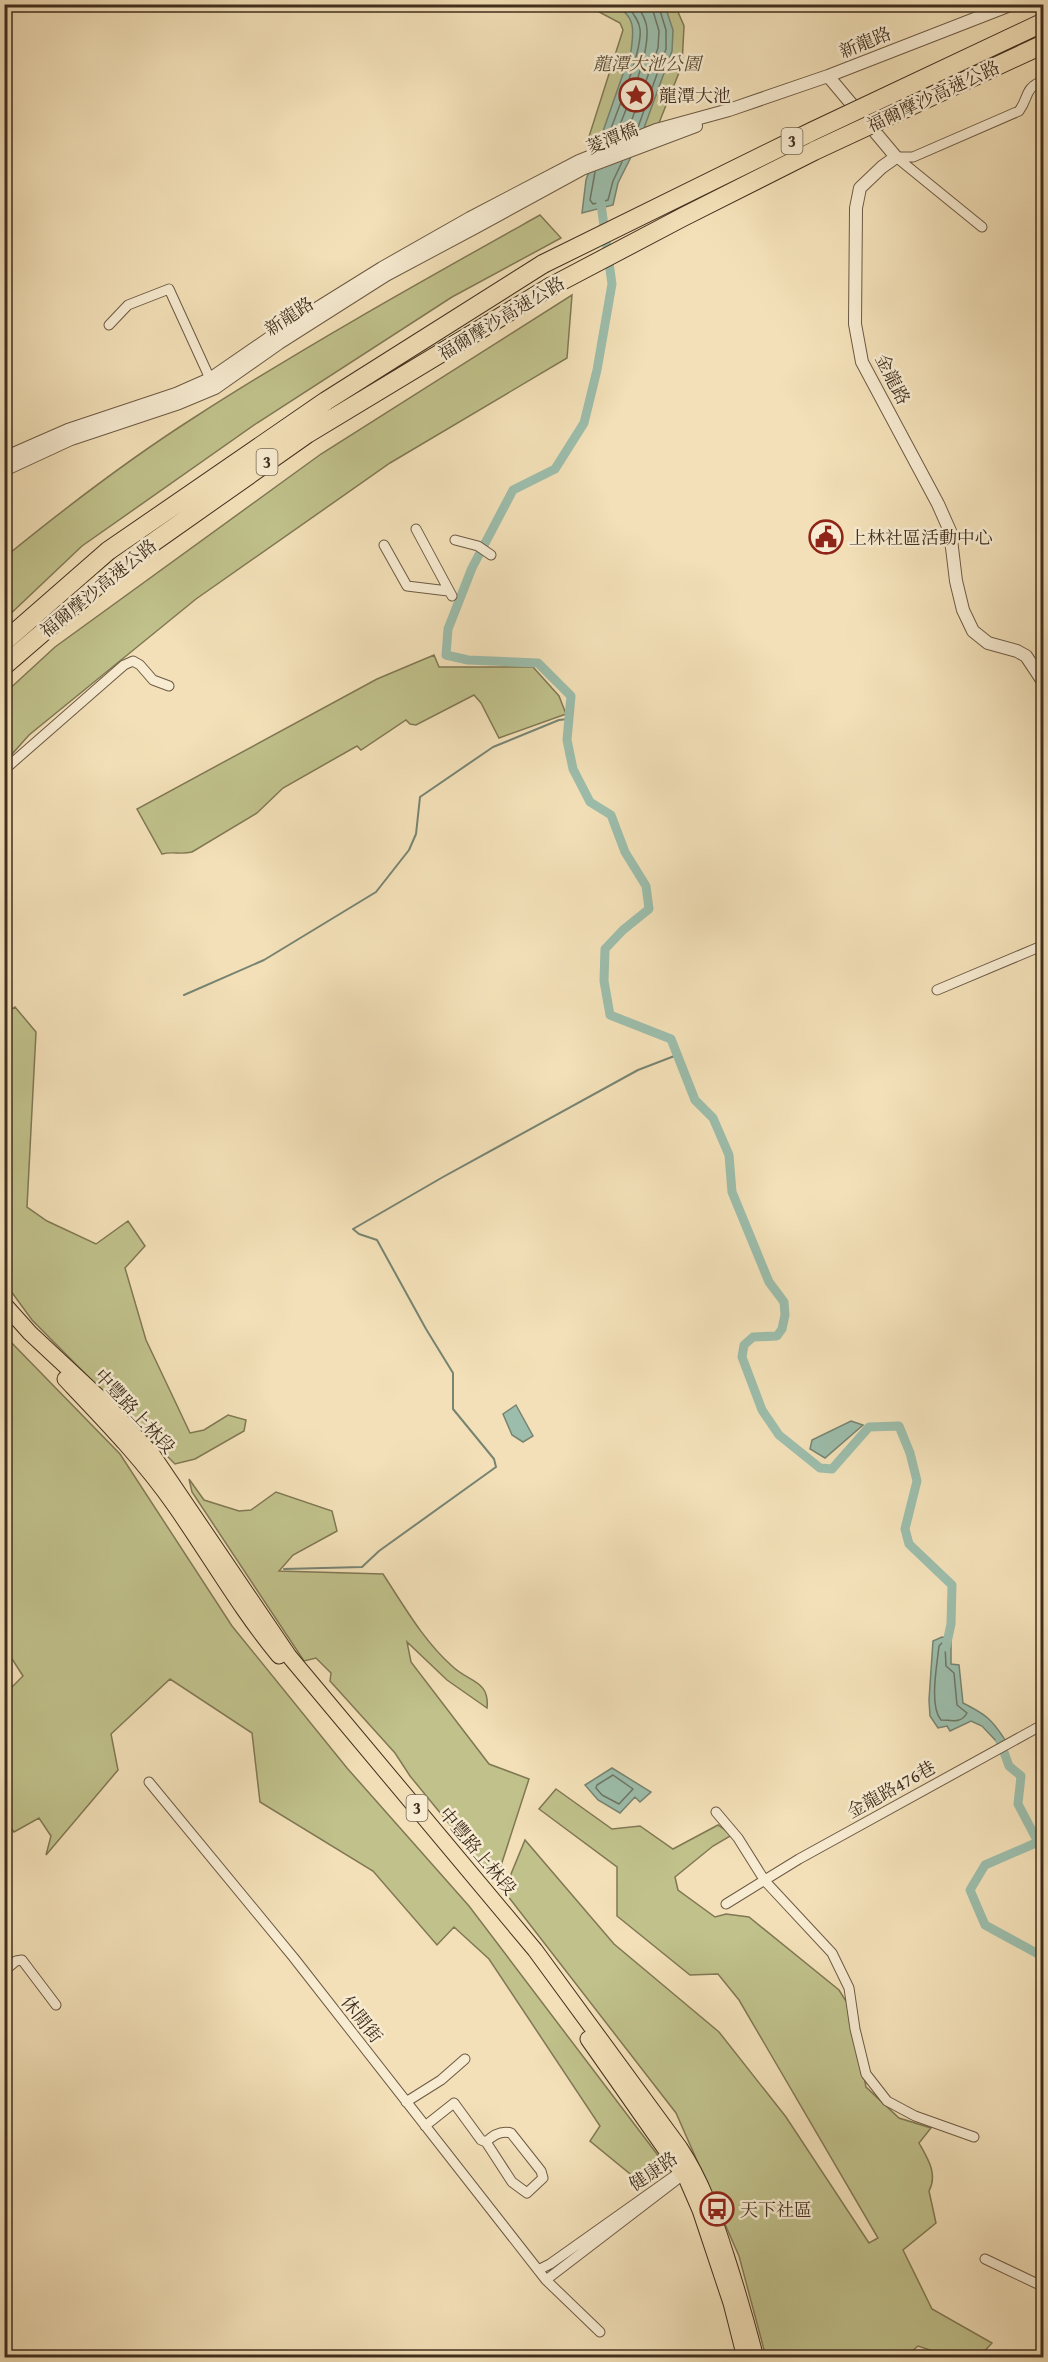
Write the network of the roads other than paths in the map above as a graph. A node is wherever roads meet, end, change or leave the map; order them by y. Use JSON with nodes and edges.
{"nodes":[{"id":1,"x":1014,"y":4,"type":"edge"},
{"id":2,"x":1044,"y":22,"type":"edge"},
{"id":3,"x":1044,"y":44,"type":"edge"},
{"id":4,"x":828,"y":76,"type":"junction"},
{"id":5,"x":1044,"y":80,"type":"edge"},
{"id":6,"x":655,"y":135,"type":"joint"},
{"id":7,"x":896,"y":157,"type":"junction"},
{"id":8,"x":581,"y":165,"type":"joint"},
{"id":9,"x":982,"y":227,"type":"dead end"},
{"id":10,"x":109,"y":325,"type":"dead end"},
{"id":11,"x":212,"y":384,"type":"junction"},
{"id":12,"x":4,"y":458,"type":"edge"},
{"id":13,"x":4,"y":470,"type":"edge"},
{"id":14,"x":416,"y":530,"type":"dead end"},
{"id":15,"x":455,"y":540,"type":"dead end"},
{"id":16,"x":384,"y":545,"type":"dead end"},
{"id":17,"x":491,"y":555,"type":"dead end"},
{"id":18,"x":4,"y":642,"type":"edge"},
{"id":19,"x":4,"y":666,"type":"edge"},
{"id":20,"x":1044,"y":683,"type":"edge"},
{"id":21,"x":170,"y":686,"type":"dead end"},
{"id":22,"x":4,"y":770,"type":"edge"},
{"id":23,"x":1044,"y":945,"type":"edge"},
{"id":24,"x":937,"y":990,"type":"dead end"},
{"id":25,"x":4,"y":1304,"type":"edge"},
{"id":26,"x":4,"y":1317,"type":"edge"},
{"id":27,"x":1044,"y":1724,"type":"edge"},
{"id":28,"x":149,"y":1782,"type":"dead end"},
{"id":29,"x":716,"y":1812,"type":"dead end"},
{"id":30,"x":765,"y":1881,"type":"junction"},
{"id":31,"x":726,"y":1904,"type":"dead end"},
{"id":32,"x":4,"y":1971,"type":"edge"},
{"id":33,"x":56,"y":2005,"type":"dead end"},
{"id":34,"x":465,"y":2059,"type":"dead end"},
{"id":35,"x":406,"y":2102,"type":"junction"},
{"id":36,"x":425,"y":2126,"type":"junction"},
{"id":37,"x":974,"y":2137,"type":"dead end"},
{"id":38,"x":486,"y":2142,"type":"junction"},
{"id":39,"x":686,"y":2170,"type":"junction"},
{"id":40,"x":986,"y":2259,"type":"dead end"},
{"id":41,"x":538,"y":2270,"type":"junction"},
{"id":42,"x":546,"y":2280,"type":"junction"},
{"id":43,"x":1044,"y":2287,"type":"edge"},
{"id":44,"x":742,"y":2324,"type":"junction"},
{"id":45,"x":600,"y":2332,"type":"dead end"},
{"id":46,"x":745,"y":2358,"type":"edge"},
{"id":47,"x":756,"y":2358,"type":"edge"}],
"edges":[{"from":1,"to":4,"type":"street","name":"新龍路"},
{"from":2,"to":18,"type":"highway","name":"福爾摩沙高速公路","number":"3","bridge":true},
{"from":3,"to":19,"type":"highway","name":"福爾摩沙高速公路","number":"3","bridge":true},
{"from":4,"to":6,"type":"street","name":"新龍路"},
{"from":4,"to":7,"type":"street"},
{"from":5,"to":7,"type":"street"},
{"from":6,"to":8,"type":"street","name":"菱潭橋"},
{"from":7,"to":9,"type":"street"},
{"from":7,"to":20,"type":"street","name":"金龍路"},
{"from":8,"to":11,"type":"street","name":"新龍路"},
{"from":10,"to":11,"type":"street"},
{"from":11,"to":12,"type":"street","name":"新龍路"},
{"from":11,"to":13,"type":"street","name":"新龍路"},
{"from":14,"to":16,"type":"street"},
{"from":15,"to":17,"type":"street"},
{"from":21,"to":22,"type":"street"},
{"from":23,"to":24,"type":"street"},
{"from":25,"to":39,"type":"main road","name":"中豐路上林段","number":"3"},
{"from":26,"to":39,"type":"main road","name":"中豐路上林段","number":"3"},
{"from":27,"to":30,"type":"street","name":"金龍路476巷"},
{"from":28,"to":35,"type":"street","name":"休閒街"},
{"from":29,"to":30,"type":"street"},
{"from":30,"to":31,"type":"street","name":"金龍路476巷"},
{"from":30,"to":37,"type":"street"},
{"from":32,"to":33,"type":"street"},
{"from":34,"to":35,"type":"street"},
{"from":35,"to":36,"type":"street","name":"休閒街"},
{"from":36,"to":38,"type":"street"},
{"from":36,"to":41,"type":"street","name":"休閒街"},
{"from":38,"to":38,"type":"street"},
{"from":39,"to":41,"type":"street","name":"健康路"},
{"from":39,"to":42,"type":"street","name":"健康路"},
{"from":39,"to":44,"type":"main road","name":"中豐路上林段","number":"3"},
{"from":40,"to":43,"type":"street"},
{"from":41,"to":42,"type":"street","name":"休閒街"},
{"from":42,"to":45,"type":"street","name":"休閒街"},
{"from":44,"to":46,"type":"main road","name":"中豐路上林段","number":"3"},
{"from":44,"to":47,"type":"main road","name":"中豐路上林段","number":"3"}]}
